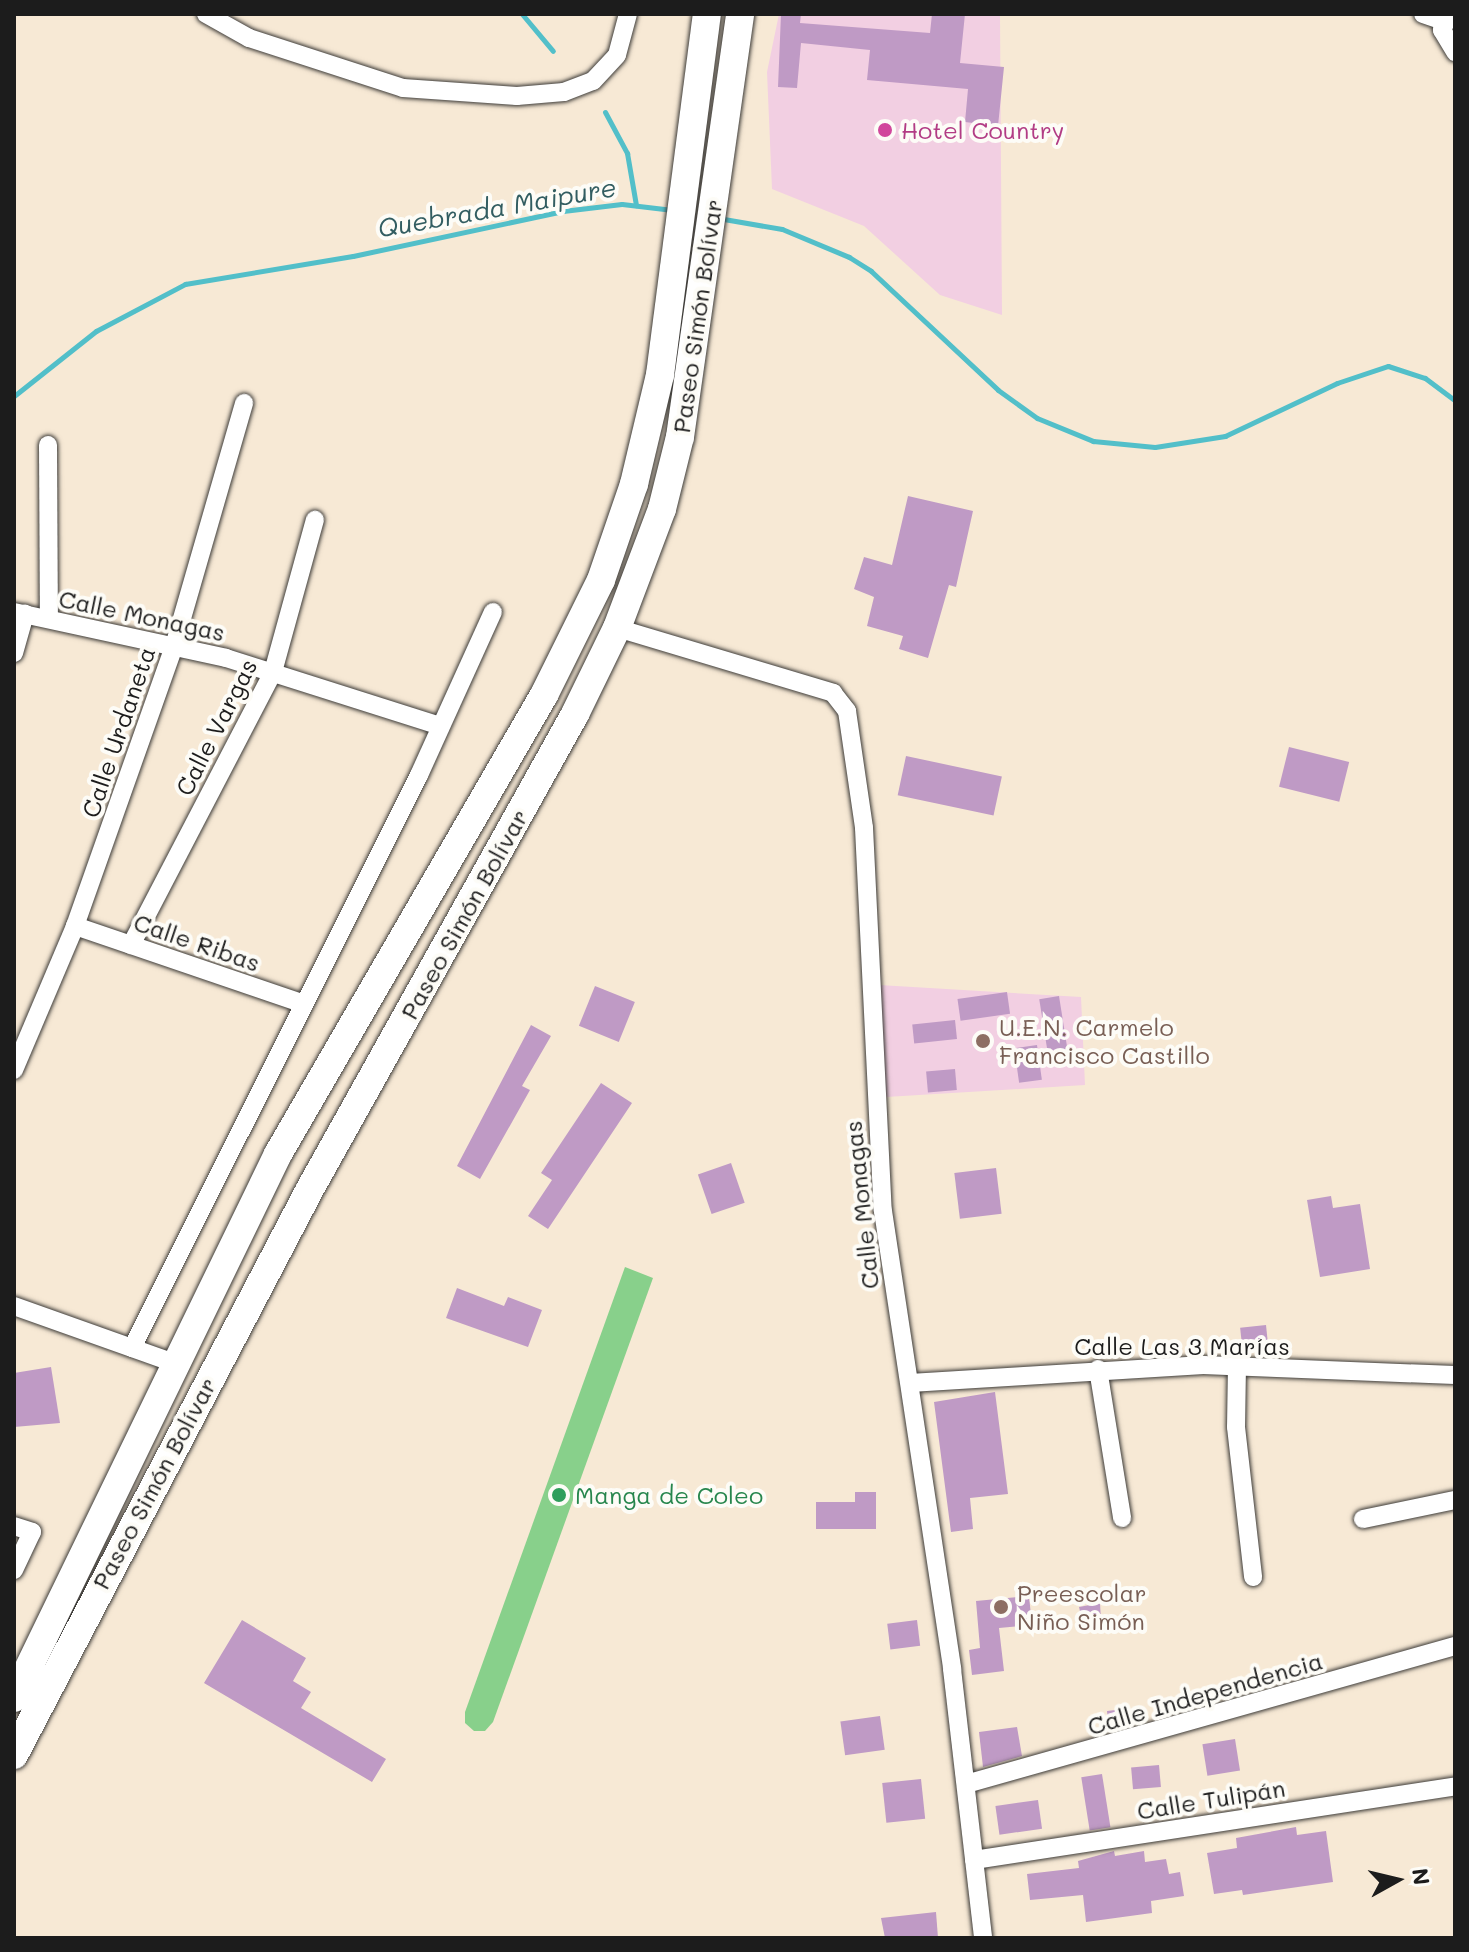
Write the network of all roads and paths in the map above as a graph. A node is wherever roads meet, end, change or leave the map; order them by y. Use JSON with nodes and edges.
{"nodes":[{"id":1,"x":206,"y":14,"type":"edge"},
{"id":2,"x":628,"y":14,"type":"edge"},
{"id":3,"x":707,"y":14,"type":"edge"},
{"id":4,"x":740,"y":14,"type":"edge"},
{"id":5,"x":1423,"y":14,"type":"edge"},
{"id":6,"x":1448,"y":18,"type":"edge"},
{"id":7,"x":1455,"y":52,"type":"edge"},
{"id":8,"x":244,"y":403,"type":"dead end"},
{"id":9,"x":48,"y":445,"type":"dead end"},
{"id":10,"x":315,"y":520,"type":"dead end"},
{"id":11,"x":493,"y":612,"type":"dead end"},
{"id":12,"x":19,"y":613,"type":"edge"},
{"id":13,"x":49,"y":619,"type":"junction"},
{"id":14,"x":617,"y":628,"type":"junction"},
{"id":15,"x":174,"y":646,"type":"junction"},
{"id":16,"x":14,"y":653,"type":"edge"},
{"id":17,"x":273,"y":672,"type":"junction"},
{"id":18,"x":441,"y":726,"type":"junction"},
{"id":19,"x":75,"y":926,"type":"junction"},
{"id":20,"x":131,"y":945,"type":"junction"},
{"id":21,"x":304,"y":1004,"type":"junction"},
{"id":22,"x":14,"y":1070,"type":"edge"},
{"id":23,"x":14,"y":1306,"type":"edge"},
{"id":24,"x":132,"y":1348,"type":"junction"},
{"id":25,"x":177,"y":1364,"type":"junction"},
{"id":26,"x":1237,"y":1365,"type":"junction"},
{"id":27,"x":1098,"y":1369,"type":"junction"},
{"id":28,"x":1455,"y":1375,"type":"edge"},
{"id":29,"x":910,"y":1383,"type":"junction"},
{"id":30,"x":1455,"y":1500,"type":"edge"},
{"id":31,"x":1122,"y":1518,"type":"dead end"},
{"id":32,"x":1363,"y":1519,"type":"dead end"},
{"id":33,"x":14,"y":1526,"type":"edge"},
{"id":34,"x":14,"y":1570,"type":"edge"},
{"id":35,"x":1253,"y":1577,"type":"dead end"},
{"id":36,"x":1455,"y":1646,"type":"edge"},
{"id":37,"x":14,"y":1698,"type":"edge"},
{"id":38,"x":14,"y":1755,"type":"edge"},
{"id":39,"x":966,"y":1784,"type":"junction"},
{"id":40,"x":1455,"y":1786,"type":"edge"},
{"id":41,"x":974,"y":1860,"type":"junction"},
{"id":42,"x":983,"y":1938,"type":"edge"}],
"edges":[{"from":1,"to":2,"type":"street"},
{"from":3,"to":25,"type":"main road","name":"Paseo Simón Bolívar"},
{"from":4,"to":14,"type":"main road","name":"Paseo Simón Bolívar"},
{"from":5,"to":6,"type":"street"},
{"from":6,"to":7,"type":"street"},
{"from":8,"to":15,"type":"street","name":"Calle Urdaneta"},
{"from":9,"to":13,"type":"street"},
{"from":10,"to":17,"type":"street","name":"Calle Vargas"},
{"from":11,"to":18,"type":"street"},
{"from":12,"to":13,"type":"street","name":"Calle Monagas"},
{"from":12,"to":16,"type":"street"},
{"from":13,"to":15,"type":"street","name":"Calle Monagas"},
{"from":14,"to":29,"type":"street","name":"Calle Monagas"},
{"from":14,"to":38,"type":"main road","name":"Paseo Simón Bolívar"},
{"from":15,"to":17,"type":"street","name":"Calle Monagas"},
{"from":15,"to":19,"type":"street","name":"Calle Urdaneta"},
{"from":17,"to":18,"type":"street","name":"Calle Monagas"},
{"from":17,"to":20,"type":"street","name":"Calle Vargas"},
{"from":18,"to":21,"type":"street"},
{"from":19,"to":20,"type":"street","name":"Calle Ribas"},
{"from":19,"to":22,"type":"street","name":"Calle Urdaneta"},
{"from":20,"to":21,"type":"street","name":"Calle Ribas"},
{"from":21,"to":24,"type":"street"},
{"from":23,"to":24,"type":"street"},
{"from":24,"to":25,"type":"street"},
{"from":25,"to":37,"type":"main road","name":"Paseo Simón Bolívar"},
{"from":26,"to":27,"type":"street","name":"Calle Las 3 Marías"},
{"from":26,"to":28,"type":"street","name":"Calle Las 3 Marías"},
{"from":26,"to":35,"type":"street"},
{"from":27,"to":29,"type":"street","name":"Calle Las 3 Marías"},
{"from":27,"to":31,"type":"street"},
{"from":29,"to":39,"type":"street","name":"Calle Monagas"},
{"from":30,"to":32,"type":"street"},
{"from":33,"to":34,"type":"street"},
{"from":36,"to":39,"type":"street","name":"Calle Independencia"},
{"from":39,"to":41,"type":"street","name":"Calle Monagas"},
{"from":40,"to":41,"type":"street","name":"Calle Tulipán"},
{"from":41,"to":42,"type":"street","name":"Calle Monagas"}]}
